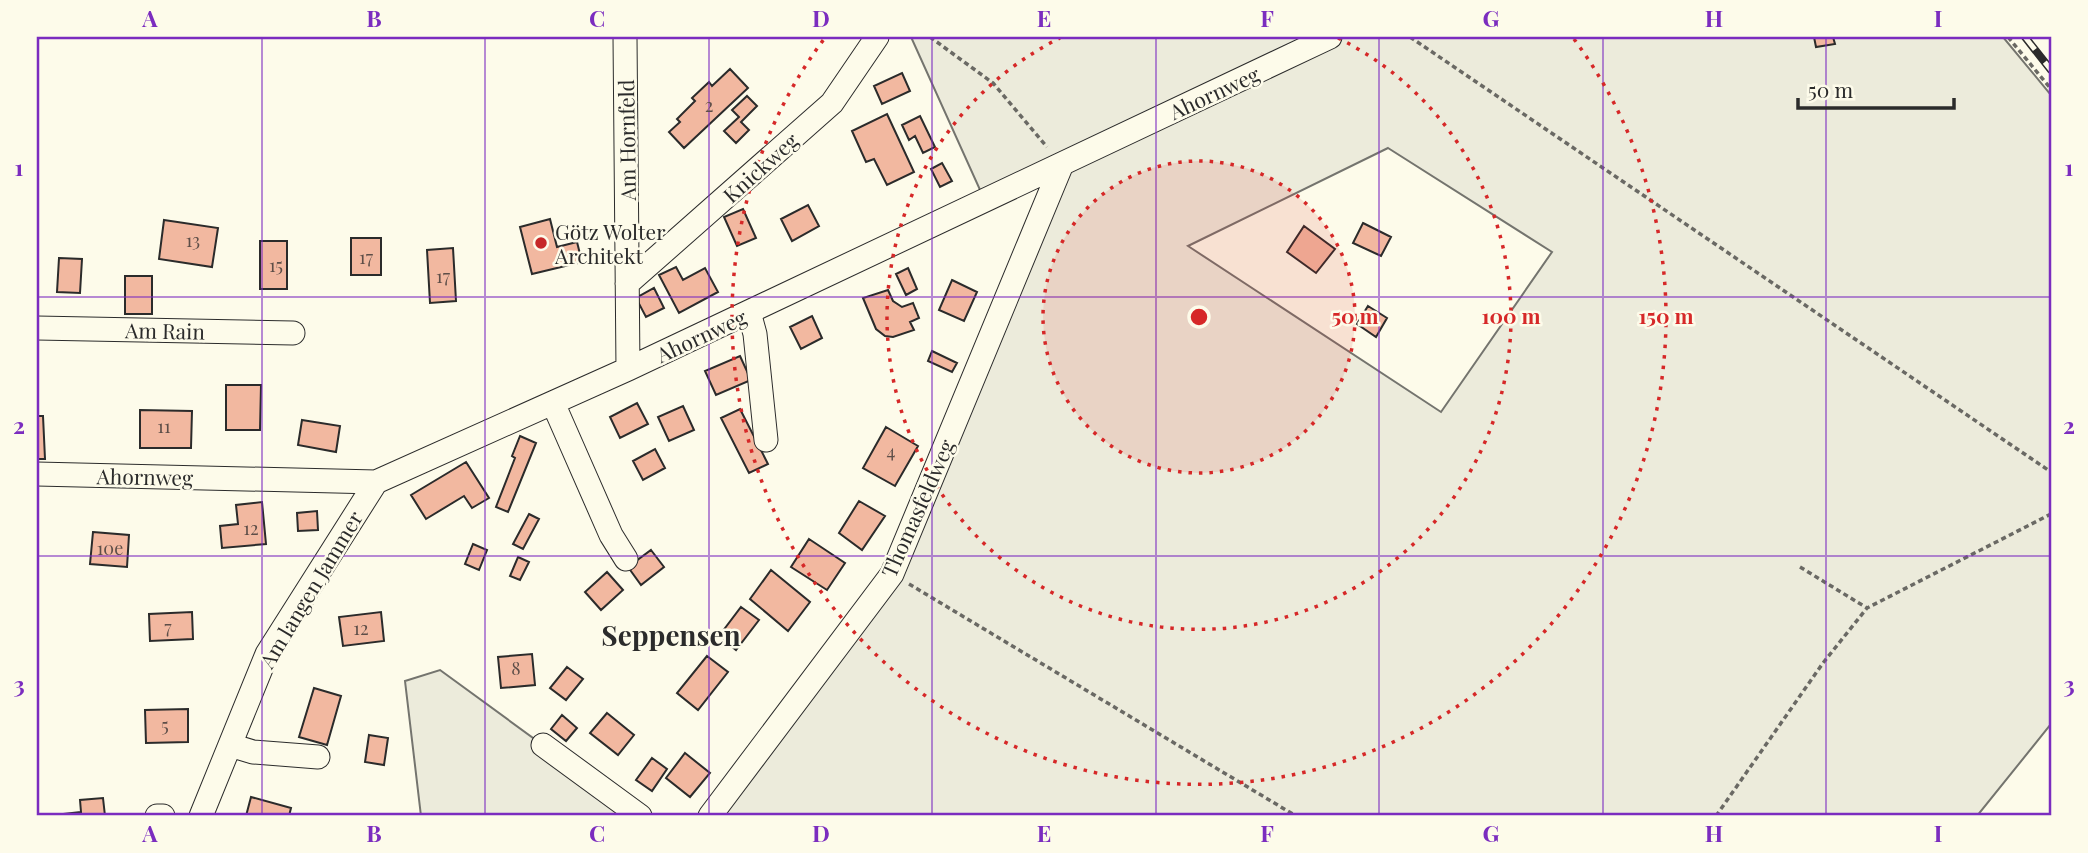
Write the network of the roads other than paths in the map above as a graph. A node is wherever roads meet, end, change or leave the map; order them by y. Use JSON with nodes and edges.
{"nodes":[{"id":1,"x":625,"y":37,"type":"edge"},
{"id":2,"x":877,"y":37,"type":"edge"},
{"id":3,"x":1330,"y":37,"type":"edge"},
{"id":4,"x":1062,"y":164,"type":"junction"},
{"id":5,"x":627,"y":284,"type":"junction"},
{"id":6,"x":749,"y":312,"type":"junction"},
{"id":7,"x":37,"y":328,"type":"edge"},
{"id":8,"x":293,"y":333,"type":"dead end"},
{"id":9,"x":628,"y":369,"type":"junction"},
{"id":10,"x":553,"y":403,"type":"junction"},
{"id":11,"x":766,"y":440,"type":"dead end"},
{"id":12,"x":37,"y":474,"type":"edge"},
{"id":13,"x":376,"y":482,"type":"junction"},
{"id":14,"x":626,"y":559,"type":"dead end"},
{"id":15,"x":543,"y":745,"type":"dead end"},
{"id":16,"x":230,"y":746,"type":"junction"},
{"id":17,"x":318,"y":757,"type":"dead end"},
{"id":18,"x":157,"y":816,"type":"edge"},
{"id":19,"x":163,"y":816,"type":"edge"},
{"id":20,"x":201,"y":816,"type":"edge"},
{"id":21,"x":640,"y":816,"type":"edge"},
{"id":22,"x":710,"y":816,"type":"edge"}],
"edges":[{"from":1,"to":5,"type":"street","name":"Am Hornfeld"},
{"from":2,"to":5,"type":"street","name":"Knickweg"},
{"from":3,"to":4,"type":"street","name":"Ahornweg"},
{"from":4,"to":6,"type":"street","name":"Ahornweg"},
{"from":4,"to":22,"type":"street","name":"Thomasfeldweg"},
{"from":5,"to":9,"type":"street","name":"Am Hornfeld"},
{"from":6,"to":9,"type":"street","name":"Ahornweg"},
{"from":6,"to":11,"type":"street"},
{"from":7,"to":8,"type":"street","name":"Am Rain"},
{"from":9,"to":10,"type":"street","name":"Ahornweg"},
{"from":10,"to":13,"type":"street","name":"Ahornweg"},
{"from":10,"to":14,"type":"street"},
{"from":12,"to":13,"type":"street","name":"Ahornweg"},
{"from":13,"to":16,"type":"street","name":"Am langen Jammer"},
{"from":15,"to":21,"type":"street"},
{"from":16,"to":17,"type":"street"},
{"from":16,"to":20,"type":"street","name":"Am langen Jammer"},
{"from":18,"to":19,"type":"street"}]}
